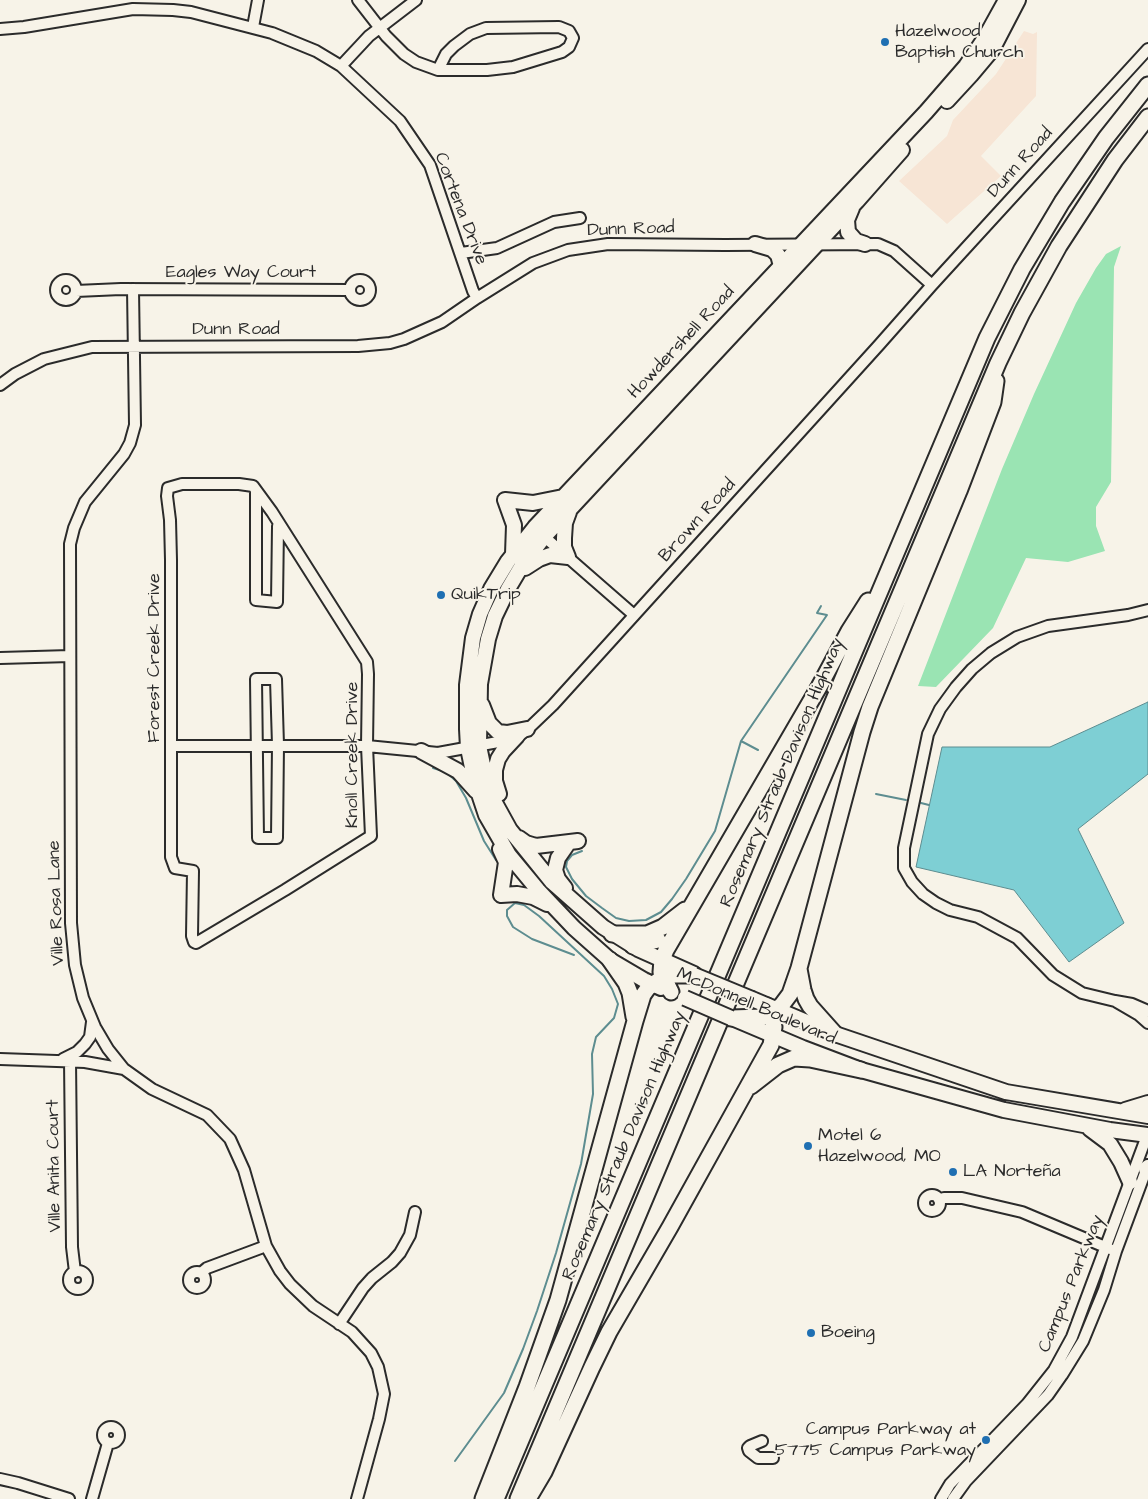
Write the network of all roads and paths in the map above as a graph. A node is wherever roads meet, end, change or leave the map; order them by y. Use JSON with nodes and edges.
{"nodes":[{"id":1,"x":258,"y":0,"type":"edge"},
{"id":2,"x":358,"y":0,"type":"edge"},
{"id":3,"x":416,"y":0,"type":"edge"},
{"id":4,"x":1006,"y":0,"type":"edge"},
{"id":5,"x":1018,"y":0,"type":"edge"},
{"id":6,"x":380,"y":27,"type":"junction"},
{"id":7,"x":253,"y":28,"type":"junction"},
{"id":8,"x":0,"y":29,"type":"edge"},
{"id":9,"x":1148,"y":50,"type":"edge"},
{"id":10,"x":341,"y":66,"type":"junction"},
{"id":11,"x":438,"y":70,"type":"junction"},
{"id":12,"x":1148,"y":85,"type":"edge"},
{"id":13,"x":1148,"y":117,"type":"edge"},
{"id":14,"x":857,"y":200,"type":"junction"},
{"id":15,"x":580,"y":218,"type":"dead end"},
{"id":16,"x":754,"y":244,"type":"junction"},
{"id":17,"x":801,"y":244,"type":"junction"},
{"id":18,"x":817,"y":244,"type":"junction"},
{"id":19,"x":865,"y":244,"type":"junction"},
{"id":20,"x":461,"y":253,"type":"junction"},
{"id":21,"x":781,"y":266,"type":"junction"},
{"id":22,"x":932,"y":284,"type":"junction"},
{"id":23,"x":133,"y":289,"type":"junction"},
{"id":24,"x":350,"y":290,"type":"dead end"},
{"id":25,"x":76,"y":291,"type":"dead end"},
{"id":26,"x":477,"y":298,"type":"junction"},
{"id":27,"x":133,"y":346,"type":"junction"},
{"id":28,"x":1000,"y":359,"type":"junction"},
{"id":29,"x":0,"y":385,"type":"edge"},
{"id":30,"x":256,"y":490,"type":"junction"},
{"id":31,"x":567,"y":503,"type":"junction"},
{"id":32,"x":278,"y":525,"type":"junction"},
{"id":33,"x":539,"y":532,"type":"junction"},
{"id":34,"x":513,"y":554,"type":"junction"},
{"id":35,"x":568,"y":557,"type":"junction"},
{"id":36,"x":890,"y":566,"type":"junction"},
{"id":37,"x":513,"y":580,"type":"junction"},
{"id":38,"x":1148,"y":610,"type":"edge"},
{"id":39,"x":634,"y":616,"type":"junction"},
{"id":40,"x":70,"y":656,"type":"junction"},
{"id":41,"x":0,"y":658,"type":"edge"},
{"id":42,"x":479,"y":696,"type":"junction"},
{"id":43,"x":522,"y":732,"type":"junction"},
{"id":44,"x":256,"y":745,"type":"junction"},
{"id":45,"x":278,"y":745,"type":"junction"},
{"id":46,"x":171,"y":746,"type":"junction"},
{"id":47,"x":367,"y":746,"type":"junction"},
{"id":48,"x":473,"y":747,"type":"junction"},
{"id":49,"x":421,"y":751,"type":"junction"},
{"id":50,"x":480,"y":798,"type":"junction"},
{"id":51,"x":498,"y":809,"type":"junction"},
{"id":52,"x":504,"y":834,"type":"junction"},
{"id":53,"x":692,"y":905,"type":"junction"},
{"id":54,"x":554,"y":908,"type":"junction"},
{"id":55,"x":591,"y":918,"type":"junction"},
{"id":56,"x":680,"y":925,"type":"junction"},
{"id":57,"x":612,"y":934,"type":"junction"},
{"id":58,"x":194,"y":942,"type":"joint"},
{"id":59,"x":633,"y":946,"type":"junction"},
{"id":60,"x":610,"y":960,"type":"junction"},
{"id":61,"x":662,"y":960,"type":"junction"},
{"id":62,"x":799,"y":968,"type":"junction"},
{"id":63,"x":694,"y":975,"type":"junction"},
{"id":64,"x":658,"y":981,"type":"junction"},
{"id":65,"x":678,"y":995,"type":"joint"},
{"id":66,"x":1115,"y":1001,"type":"junction"},
{"id":67,"x":766,"y":1007,"type":"junction"},
{"id":68,"x":1148,"y":1011,"type":"edge"},
{"id":69,"x":739,"y":1019,"type":"junction"},
{"id":70,"x":92,"y":1021,"type":"junction"},
{"id":71,"x":635,"y":1021,"type":"junction"},
{"id":72,"x":1148,"y":1023,"type":"edge"},
{"id":73,"x":835,"y":1034,"type":"junction"},
{"id":74,"x":774,"y":1036,"type":"junction"},
{"id":75,"x":803,"y":1048,"type":"junction"},
{"id":76,"x":0,"y":1059,"type":"edge"},
{"id":77,"x":65,"y":1060,"type":"junction"},
{"id":78,"x":760,"y":1064,"type":"junction"},
{"id":79,"x":124,"y":1069,"type":"junction"},
{"id":80,"x":862,"y":1070,"type":"junction"},
{"id":81,"x":744,"y":1091,"type":"junction"},
{"id":82,"x":1148,"y":1102,"type":"edge"},
{"id":83,"x":1120,"y":1112,"type":"junction"},
{"id":84,"x":1148,"y":1116,"type":"edge"},
{"id":85,"x":1083,"y":1125,"type":"junction"},
{"id":86,"x":1148,"y":1134,"type":"edge"},
{"id":87,"x":1147,"y":1167,"type":"edge"},
{"id":88,"x":1130,"y":1182,"type":"junction"},
{"id":89,"x":939,"y":1200,"type":"dead end"},
{"id":90,"x":415,"y":1212,"type":"dead end"},
{"id":91,"x":266,"y":1246,"type":"junction"},
{"id":92,"x":1111,"y":1249,"type":"junction"},
{"id":93,"x":75,"y":1272,"type":"dead end"},
{"id":94,"x":201,"y":1273,"type":"dead end"},
{"id":95,"x":339,"y":1324,"type":"junction"},
{"id":96,"x":762,"y":1441,"type":"dead end"},
{"id":97,"x":108,"y":1443,"type":"dead end"},
{"id":98,"x":773,"y":1458,"type":"dead end"},
{"id":99,"x":0,"y":1479,"type":"edge"},
{"id":100,"x":70,"y":1499,"type":"edge"},
{"id":101,"x":92,"y":1499,"type":"edge"},
{"id":102,"x":357,"y":1499,"type":"edge"},
{"id":103,"x":483,"y":1499,"type":"edge"},
{"id":104,"x":496,"y":1499,"type":"edge"},
{"id":105,"x":518,"y":1499,"type":"edge"},
{"id":106,"x":528,"y":1499,"type":"edge"},
{"id":107,"x":941,"y":1499,"type":"edge"},
{"id":108,"x":953,"y":1499,"type":"edge"}],
"edges":[{"from":1,"to":7,"type":"street"},
{"from":2,"to":6,"type":"street"},
{"from":3,"to":6,"type":"street"},
{"from":4,"to":17,"type":"main road","name":"Howdershell Road"},
{"from":5,"to":14,"type":"main road","name":"Howdershell Road"},
{"from":6,"to":10,"type":"street"},
{"from":6,"to":11,"type":"street"},
{"from":7,"to":8,"type":"street","name":"Cortena Drive"},
{"from":7,"to":10,"type":"street","name":"Cortena Drive"},
{"from":9,"to":22,"type":"street","name":"Dunn Road"},
{"from":10,"to":20,"type":"street","name":"Cortena Drive"},
{"from":11,"to":11,"type":"street"},
{"from":12,"to":36,"type":"highway","name":"Rosemary Straub Davison Highway"},
{"from":13,"to":28,"type":"highway"},
{"from":14,"to":18,"type":"main road","name":"Howdershell Road"},
{"from":14,"to":19,"type":"main road"},
{"from":15,"to":20,"type":"street"},
{"from":16,"to":17,"type":"street","name":"Dunn Road"},
{"from":16,"to":21,"type":"main road"},
{"from":16,"to":26,"type":"street","name":"Dunn Road"},
{"from":17,"to":18,"type":"street","name":"Dunn Road"},
{"from":17,"to":21,"type":"main road","name":"Howdershell Road"},
{"from":18,"to":19,"type":"street","name":"Dunn Road"},
{"from":18,"to":31,"type":"main road","name":"Howdershell Road"},
{"from":19,"to":22,"type":"street","name":"Dunn Road"},
{"from":20,"to":26,"type":"street","name":"Cortena Drive"},
{"from":21,"to":31,"type":"main road","name":"Howdershell Road"},
{"from":22,"to":39,"type":"street","name":"Brown Road"},
{"from":23,"to":24,"type":"street","name":"Eagles Way Court"},
{"from":23,"to":25,"type":"street","name":"Eagles Way Court"},
{"from":23,"to":27,"type":"street"},
{"from":26,"to":27,"type":"street","name":"Dunn Road"},
{"from":27,"to":29,"type":"street","name":"Dunn Road"},
{"from":27,"to":40,"type":"street","name":"Ville Rosa Lane"},
{"from":28,"to":62,"type":"highway"},
{"from":28,"to":105,"type":"highway"},
{"from":30,"to":32,"type":"street"},
{"from":30,"to":32,"type":"street"},
{"from":30,"to":46,"type":"street","name":"Forest Creek Drive"},
{"from":31,"to":33,"type":"main road","name":"Howdershell Road"},
{"from":31,"to":34,"type":"main road"},
{"from":31,"to":35,"type":"main road"},
{"from":32,"to":47,"type":"street","name":"Knoll Creek Drive"},
{"from":33,"to":34,"type":"main road","name":"Howdershell Road"},
{"from":33,"to":35,"type":"street"},
{"from":33,"to":37,"type":"main road","name":"Howdershell Road"},
{"from":34,"to":48,"type":"main road","name":"Howdershell Road"},
{"from":35,"to":37,"type":"main road"},
{"from":35,"to":39,"type":"street"},
{"from":36,"to":53,"type":"highway"},
{"from":36,"to":104,"type":"highway","name":"Rosemary Straub Davison Highway"},
{"from":37,"to":42,"type":"main road","name":"Howdershell Road"},
{"from":38,"to":66,"type":"street"},
{"from":39,"to":43,"type":"street","name":"Brown Road"},
{"from":40,"to":41,"type":"street"},
{"from":40,"to":70,"type":"street","name":"Ville Rosa Lane"},
{"from":42,"to":43,"type":"main road"},
{"from":42,"to":48,"type":"main road","name":"Howdershell Road"},
{"from":43,"to":48,"type":"street","name":"Brown Road"},
{"from":43,"to":51,"type":"main road"},
{"from":44,"to":45,"type":"street","name":"Brown Road"},
{"from":44,"to":45,"type":"street"},
{"from":44,"to":45,"type":"street"},
{"from":44,"to":46,"type":"street","name":"Brown Road"},
{"from":45,"to":47,"type":"street","name":"Brown Road"},
{"from":46,"to":58,"type":"street","name":"Forest Creek Drive"},
{"from":47,"to":49,"type":"street","name":"Brown Road"},
{"from":47,"to":58,"type":"street","name":"Knoll Creek Drive"},
{"from":48,"to":49,"type":"street","name":"Brown Road"},
{"from":48,"to":50,"type":"main road","name":"McDonnell Boulevard"},
{"from":48,"to":51,"type":"main road","name":"McDonnell Boulevard"},
{"from":49,"to":50,"type":"main road"},
{"from":50,"to":52,"type":"main road","name":"McDonnell Boulevard"},
{"from":51,"to":52,"type":"main road","name":"McDonnell Boulevard"},
{"from":52,"to":54,"type":"main road","name":"McDonnell Boulevard"},
{"from":52,"to":54,"type":"main road"},
{"from":52,"to":55,"type":"main road","name":"McDonnell Boulevard"},
{"from":52,"to":55,"type":"main road"},
{"from":53,"to":56,"type":"highway"},
{"from":53,"to":57,"type":"highway"},
{"from":54,"to":60,"type":"main road","name":"McDonnell Boulevard"},
{"from":55,"to":57,"type":"main road","name":"McDonnell Boulevard"},
{"from":56,"to":59,"type":"highway"},
{"from":56,"to":61,"type":"highway"},
{"from":57,"to":59,"type":"main road","name":"McDonnell Boulevard"},
{"from":59,"to":61,"type":"main road","name":"McDonnell Boulevard"},
{"from":60,"to":64,"type":"main road","name":"McDonnell Boulevard"},
{"from":60,"to":71,"type":"highway"},
{"from":61,"to":63,"type":"main road","name":"McDonnell Boulevard"},
{"from":61,"to":64,"type":"highway"},
{"from":62,"to":67,"type":"highway"},
{"from":62,"to":73,"type":"highway"},
{"from":63,"to":64,"type":"highway"},
{"from":63,"to":67,"type":"main road","name":"McDonnell Boulevard","bridge":true},
{"from":64,"to":65,"type":"highway"},
{"from":64,"to":71,"type":"highway"},
{"from":65,"to":69,"type":"main road","name":"McDonnell Boulevard","bridge":true},
{"from":66,"to":68,"type":"street"},
{"from":66,"to":72,"type":"street"},
{"from":67,"to":69,"type":"highway"},
{"from":67,"to":73,"type":"main road","name":"McDonnell Boulevard"},
{"from":67,"to":74,"type":"highway"},
{"from":69,"to":74,"type":"main road","name":"McDonnell Boulevard"},
{"from":70,"to":77,"type":"street"},
{"from":70,"to":79,"type":"street","name":"Ville Rosa Lane"},
{"from":71,"to":103,"type":"highway"},
{"from":73,"to":83,"type":"main road","name":"McDonnell Boulevard"},
{"from":74,"to":75,"type":"main road","name":"McDonnell Boulevard"},
{"from":74,"to":78,"type":"highway"},
{"from":75,"to":78,"type":"highway"},
{"from":75,"to":80,"type":"main road","name":"McDonnell Boulevard"},
{"from":76,"to":77,"type":"street"},
{"from":77,"to":79,"type":"street"},
{"from":77,"to":93,"type":"street","name":"Ville Anita Court"},
{"from":78,"to":81,"type":"highway"},
{"from":79,"to":91,"type":"street","name":"Ville Rosa Lane"},
{"from":80,"to":81,"type":"highway"},
{"from":80,"to":85,"type":"main road","name":"McDonnell Boulevard"},
{"from":81,"to":106,"type":"highway"},
{"from":82,"to":83,"type":"main road"},
{"from":83,"to":84,"type":"main road","name":"McDonnell Boulevard"},
{"from":85,"to":86,"type":"main road","name":"McDonnell Boulevard"},
{"from":85,"to":88,"type":"main road"},
{"from":86,"to":88,"type":"street","name":"Campus Parkway"},
{"from":87,"to":92,"type":"street","name":"Campus Parkway"},
{"from":88,"to":92,"type":"street","name":"Campus Parkway"},
{"from":89,"to":92,"type":"street"},
{"from":90,"to":95,"type":"street"},
{"from":91,"to":94,"type":"street"},
{"from":91,"to":95,"type":"street","name":"Ville Rosa Lane"},
{"from":92,"to":107,"type":"street","name":"Campus Parkway"},
{"from":92,"to":108,"type":"street","name":"Campus Parkway"},
{"from":95,"to":102,"type":"street","name":"Ville Rosa Lane"},
{"from":96,"to":98,"type":"street"},
{"from":97,"to":101,"type":"street"},
{"from":99,"to":100,"type":"street"}]}
